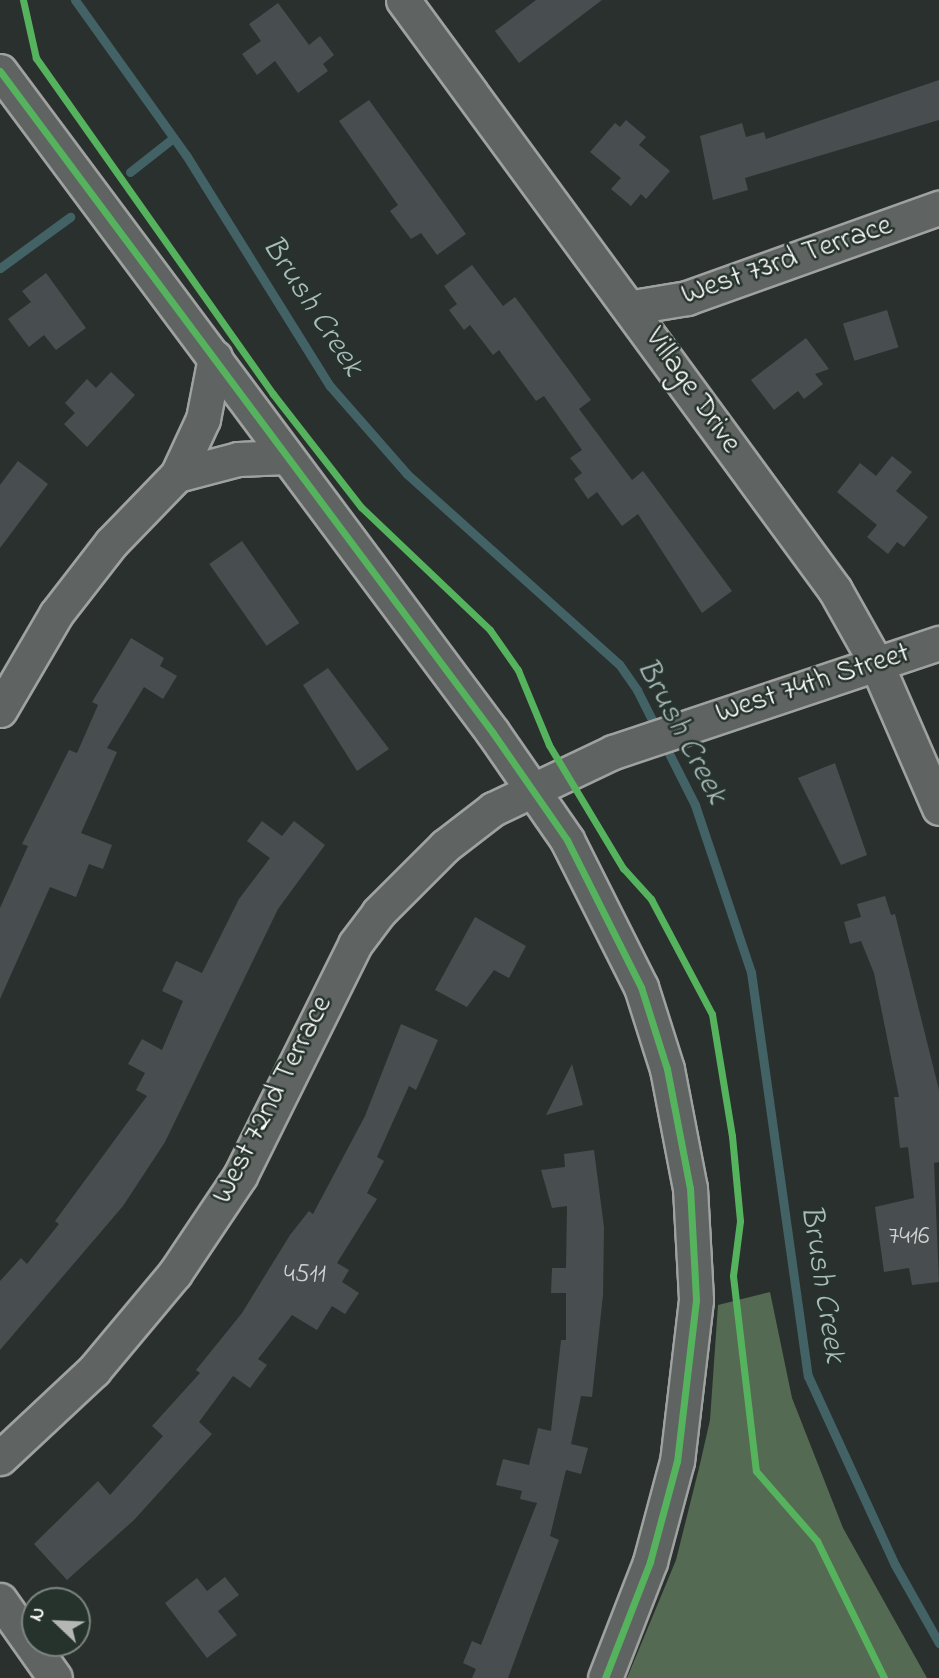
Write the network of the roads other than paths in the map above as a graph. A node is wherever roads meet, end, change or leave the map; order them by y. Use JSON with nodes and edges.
{"nodes":[{"id":1,"x":403,"y":0,"type":"edge"},
{"id":2,"x":0,"y":71,"type":"edge"},
{"id":3,"x":939,"y":208,"type":"edge"},
{"id":4,"x":633,"y":307,"type":"junction"},
{"id":5,"x":215,"y":357,"type":"junction"},
{"id":6,"x":287,"y":457,"type":"junction"},
{"id":7,"x":177,"y":475,"type":"junction"},
{"id":8,"x":939,"y":643,"type":"edge"},
{"id":9,"x":876,"y":663,"type":"junction"},
{"id":10,"x":0,"y":710,"type":"edge"},
{"id":11,"x":531,"y":790,"type":"junction"},
{"id":12,"x":939,"y":808,"type":"edge"},
{"id":13,"x":0,"y":1458,"type":"edge"},
{"id":14,"x":0,"y":1600,"type":"edge"},
{"id":15,"x":55,"y":1678,"type":"edge"},
{"id":16,"x":605,"y":1678,"type":"edge"}],
"edges":[{"from":1,"to":4,"type":"street","name":"Village Drive"},
{"from":2,"to":5,"type":"street"},
{"from":3,"to":4,"type":"street","name":"West 73rd Terrace"},
{"from":4,"to":9,"type":"street","name":"Village Drive"},
{"from":5,"to":6,"type":"street"},
{"from":5,"to":7,"type":"street"},
{"from":6,"to":7,"type":"street"},
{"from":6,"to":11,"type":"street"},
{"from":7,"to":10,"type":"street"},
{"from":8,"to":9,"type":"street","name":"West 74th Street"},
{"from":9,"to":11,"type":"street","name":"West 74th Street"},
{"from":9,"to":12,"type":"street","name":"Village Drive"},
{"from":11,"to":13,"type":"street","name":"West 72nd Terrace"},
{"from":11,"to":16,"type":"street"},
{"from":14,"to":15,"type":"street"}]}
